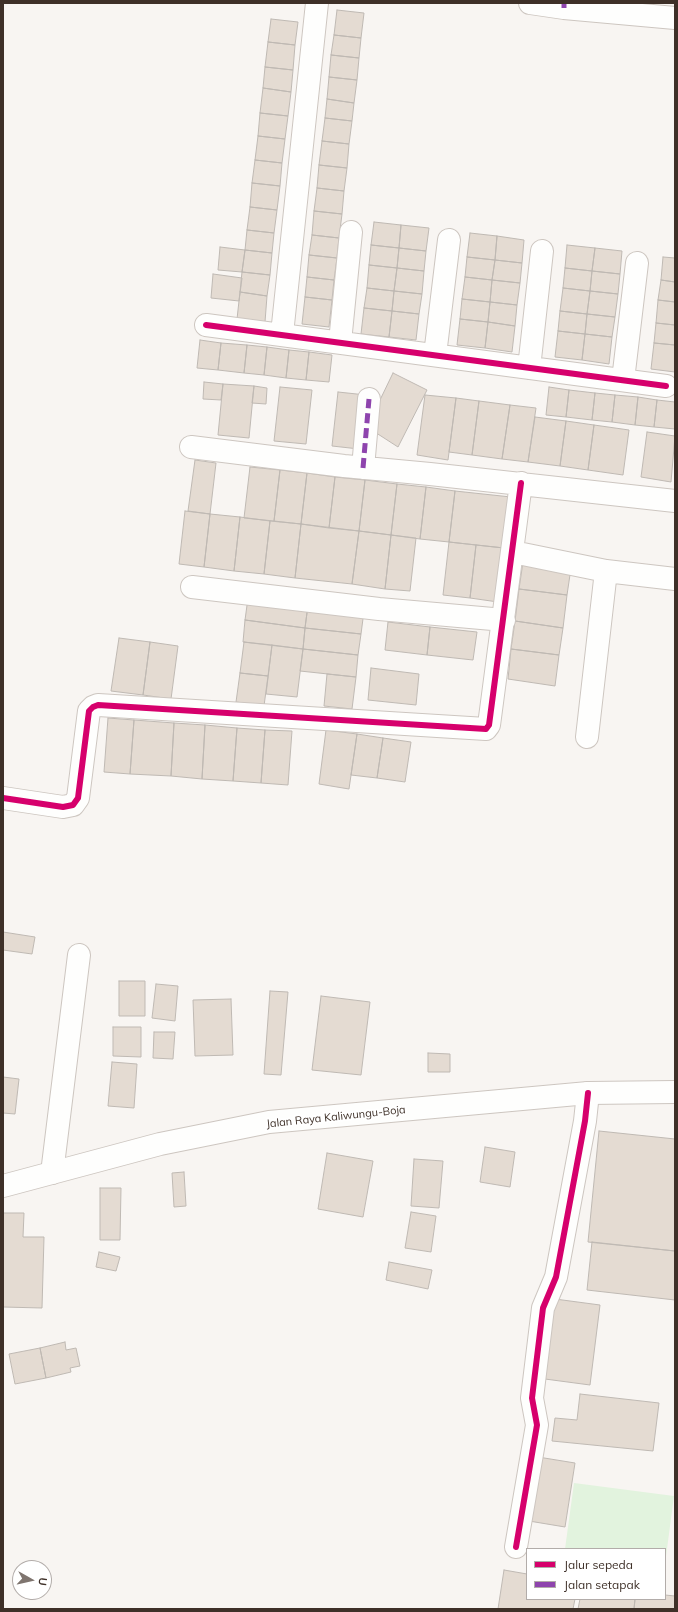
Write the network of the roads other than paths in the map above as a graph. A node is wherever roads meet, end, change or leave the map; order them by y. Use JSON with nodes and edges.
{"nodes":[{"id":1,"x":317,"y":3,"type":"edge"},
{"id":2,"x":530,"y":3,"type":"edge"},
{"id":3,"x":675,"y":18,"type":"edge"},
{"id":4,"x":351,"y":232,"type":"dead end"},
{"id":5,"x":450,"y":240,"type":"dead end"},
{"id":6,"x":542,"y":250,"type":"dead end"},
{"id":7,"x":637,"y":264,"type":"dead end"},
{"id":8,"x":206,"y":325,"type":"dead end"},
{"id":9,"x":282,"y":334,"type":"junction"},
{"id":10,"x":340,"y":342,"type":"junction"},
{"id":11,"x":435,"y":355,"type":"junction"},
{"id":12,"x":529,"y":368,"type":"junction"},
{"id":13,"x":623,"y":380,"type":"junction"},
{"id":14,"x":666,"y":386,"type":"dead end"},
{"id":15,"x":369,"y":399,"type":"dead end"},
{"id":16,"x":192,"y":447,"type":"dead end"},
{"id":17,"x":363,"y":468,"type":"junction"},
{"id":18,"x":522,"y":483,"type":"junction"},
{"id":19,"x":675,"y":501,"type":"edge"},
{"id":20,"x":513,"y":552,"type":"junction"},
{"id":21,"x":606,"y":571,"type":"junction"},
{"id":22,"x":675,"y":579,"type":"edge"},
{"id":23,"x":192,"y":587,"type":"dead end"},
{"id":24,"x":504,"y":620,"type":"junction"},
{"id":25,"x":587,"y":737,"type":"dead end"},
{"id":26,"x":3,"y":798,"type":"edge"},
{"id":27,"x":78,"y":955,"type":"dead end"},
{"id":28,"x":675,"y":1092,"type":"edge"},
{"id":29,"x":588,"y":1093,"type":"junction"},
{"id":30,"x":52,"y":1174,"type":"junction"},
{"id":31,"x":3,"y":1186,"type":"edge"},
{"id":32,"x":516,"y":1547,"type":"dead end"}],
"edges":[{"from":1,"to":9,"type":"street"},
{"from":2,"to":3,"type":"street"},
{"from":4,"to":10,"type":"street"},
{"from":5,"to":11,"type":"street"},
{"from":6,"to":12,"type":"street"},
{"from":7,"to":13,"type":"street"},
{"from":8,"to":9,"type":"street"},
{"from":9,"to":10,"type":"street"},
{"from":10,"to":11,"type":"street"},
{"from":11,"to":12,"type":"street"},
{"from":12,"to":13,"type":"street"},
{"from":13,"to":14,"type":"street"},
{"from":15,"to":17,"type":"street"},
{"from":16,"to":17,"type":"street"},
{"from":17,"to":18,"type":"street"},
{"from":18,"to":19,"type":"street"},
{"from":18,"to":20,"type":"street"},
{"from":20,"to":21,"type":"street"},
{"from":20,"to":24,"type":"street"},
{"from":21,"to":22,"type":"street"},
{"from":21,"to":25,"type":"street"},
{"from":23,"to":24,"type":"street"},
{"from":24,"to":26,"type":"street"},
{"from":27,"to":30,"type":"street"},
{"from":28,"to":29,"type":"street","name":"Jalan Raya Kaliwungu-Boja"},
{"from":29,"to":30,"type":"street","name":"Jalan Raya Kaliwungu-Boja"},
{"from":29,"to":32,"type":"street"},
{"from":30,"to":31,"type":"street","name":"Jalan Raya Kaliwungu-Boja"}]}
